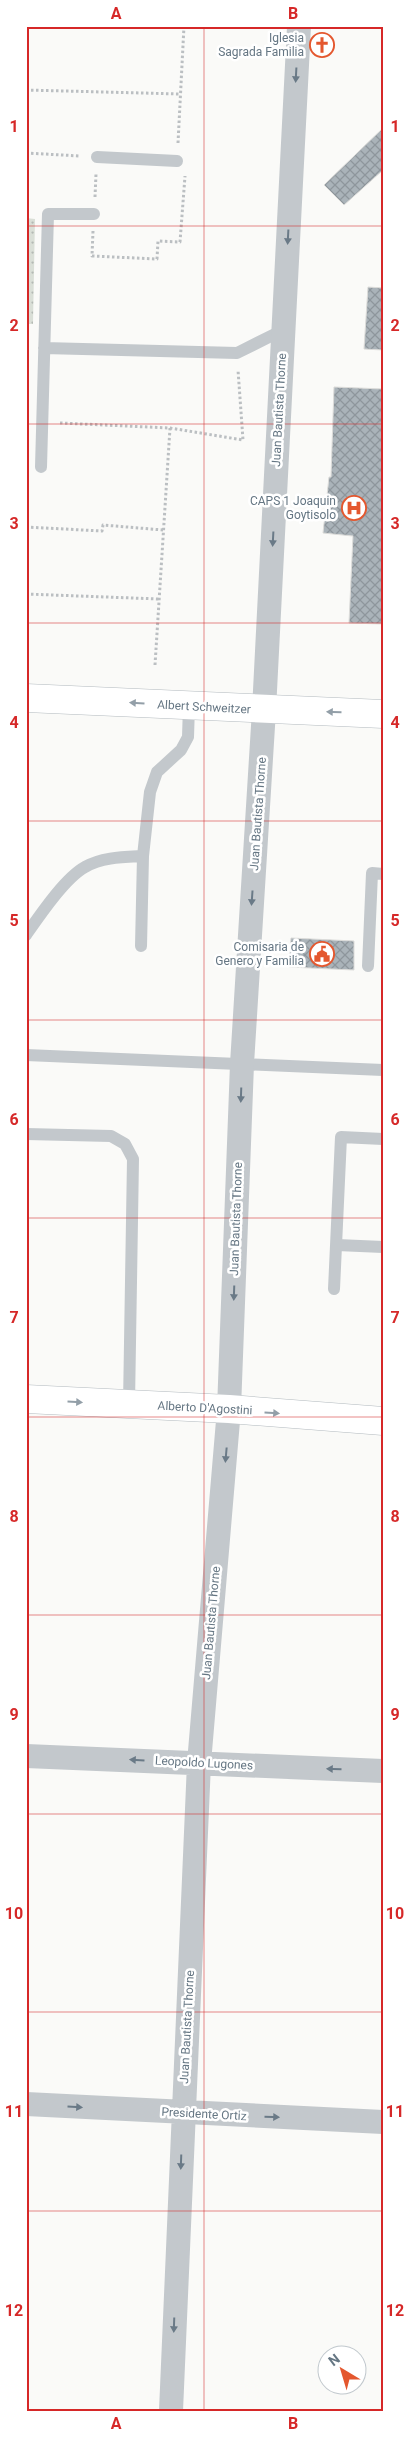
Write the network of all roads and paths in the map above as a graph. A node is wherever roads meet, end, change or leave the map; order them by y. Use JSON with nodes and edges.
{"nodes":[{"id":1,"x":299,"y":26,"type":"edge"},
{"id":2,"x":26,"y":90,"type":"edge"},
{"id":3,"x":180,"y":94,"type":"dead end"},
{"id":4,"x":26,"y":152,"type":"edge"},
{"id":5,"x":97,"y":157,"type":"joint"},
{"id":6,"x":177,"y":161,"type":"dead end"},
{"id":7,"x":94,"y":214,"type":"dead end"},
{"id":8,"x":284,"y":330,"type":"junction"},
{"id":9,"x":44,"y":348,"type":"junction"},
{"id":10,"x":237,"y":353,"type":"junction"},
{"id":11,"x":42,"y":422,"type":"junction"},
{"id":12,"x":170,"y":428,"type":"junction"},
{"id":13,"x":41,"y":468,"type":"dead end"},
{"id":14,"x":26,"y":526,"type":"edge"},
{"id":15,"x":163,"y":530,"type":"junction"},
{"id":16,"x":26,"y":594,"type":"edge"},
{"id":17,"x":159,"y":598,"type":"junction"},
{"id":18,"x":155,"y":665,"type":"dead end"},
{"id":19,"x":26,"y":698,"type":"edge"},
{"id":20,"x":189,"y":706,"type":"junction"},
{"id":21,"x":264,"y":710,"type":"junction"},
{"id":22,"x":383,"y":714,"type":"edge"},
{"id":23,"x":143,"y":856,"type":"junction"},
{"id":24,"x":383,"y":874,"type":"edge"},
{"id":25,"x":26,"y":935,"type":"edge"},
{"id":26,"x":140,"y":946,"type":"dead end"},
{"id":27,"x":368,"y":966,"type":"dead end"},
{"id":28,"x":26,"y":1055,"type":"edge"},
{"id":29,"x":242,"y":1064,"type":"junction"},
{"id":30,"x":383,"y":1070,"type":"edge"},
{"id":31,"x":26,"y":1134,"type":"edge"},
{"id":32,"x":383,"y":1139,"type":"edge"},
{"id":33,"x":336,"y":1245,"type":"junction"},
{"id":34,"x":383,"y":1247,"type":"edge"},
{"id":35,"x":334,"y":1289,"type":"dead end"},
{"id":36,"x":26,"y":1399,"type":"edge"},
{"id":37,"x":129,"y":1404,"type":"junction"},
{"id":38,"x":230,"y":1410,"type":"junction"},
{"id":39,"x":383,"y":1421,"type":"edge"},
{"id":40,"x":26,"y":1756,"type":"edge"},
{"id":41,"x":199,"y":1763,"type":"junction"},
{"id":42,"x":383,"y":1771,"type":"edge"},
{"id":43,"x":26,"y":2104,"type":"edge"},
{"id":44,"x":183,"y":2114,"type":"junction"},
{"id":45,"x":383,"y":2122,"type":"edge"},
{"id":46,"x":171,"y":2411,"type":"edge"}],
"edges":[{"from":1,"to":8,"type":"street","name":"Juan Bautista Thorne","one_way":true},
{"from":2,"to":3,"type":"path"},
{"from":4,"to":5,"type":"path"},
{"from":5,"to":6,"type":"lane"},
{"from":7,"to":9,"type":"lane"},
{"from":8,"to":10,"type":"lane"},
{"from":8,"to":21,"type":"street","name":"Juan Bautista Thorne","one_way":true},
{"from":9,"to":10,"type":"lane"},
{"from":9,"to":11,"type":"lane"},
{"from":10,"to":12,"type":"path"},
{"from":11,"to":12,"type":"path"},
{"from":11,"to":13,"type":"lane"},
{"from":12,"to":15,"type":"path"},
{"from":14,"to":15,"type":"path"},
{"from":15,"to":17,"type":"path"},
{"from":16,"to":17,"type":"path"},
{"from":17,"to":18,"type":"path"},
{"from":20,"to":19,"type":"main road","name":"Albert Schweitzer","one_way":true},
{"from":20,"to":21,"type":"main road","name":"Albert Schweitzer"},
{"from":20,"to":23,"type":"lane"},
{"from":22,"to":21,"type":"main road","name":"Albert Schweitzer","one_way":true},
{"from":21,"to":29,"type":"street","name":"Juan Bautista Thorne","one_way":true},
{"from":23,"to":25,"type":"lane"},
{"from":23,"to":26,"type":"lane"},
{"from":24,"to":27,"type":"lane"},
{"from":28,"to":29,"type":"lane"},
{"from":29,"to":30,"type":"lane"},
{"from":29,"to":38,"type":"street","name":"Juan Bautista Thorne","one_way":true},
{"from":31,"to":37,"type":"lane"},
{"from":32,"to":33,"type":"lane"},
{"from":33,"to":34,"type":"lane"},
{"from":33,"to":35,"type":"lane"},
{"from":36,"to":37,"type":"main road","name":"Alberto D'Agostini","one_way":true},
{"from":37,"to":38,"type":"main road","name":"Alberto D'Agostini"},
{"from":38,"to":39,"type":"main road","name":"Alberto D'Agostini","one_way":true},
{"from":38,"to":41,"type":"street","name":"Juan Bautista Thorne","one_way":true},
{"from":41,"to":40,"type":"street","name":"Leopoldo Lugones","one_way":true},
{"from":42,"to":41,"type":"street","name":"Leopoldo Lugones","one_way":true},
{"from":41,"to":44,"type":"street","name":"Juan Bautista Thorne"},
{"from":43,"to":44,"type":"street","name":"Presidente Ortiz","one_way":true},
{"from":44,"to":45,"type":"street","name":"Presidente Ortiz","one_way":true},
{"from":44,"to":46,"type":"street","name":"Juan Bautista Thorne","one_way":true}]}
